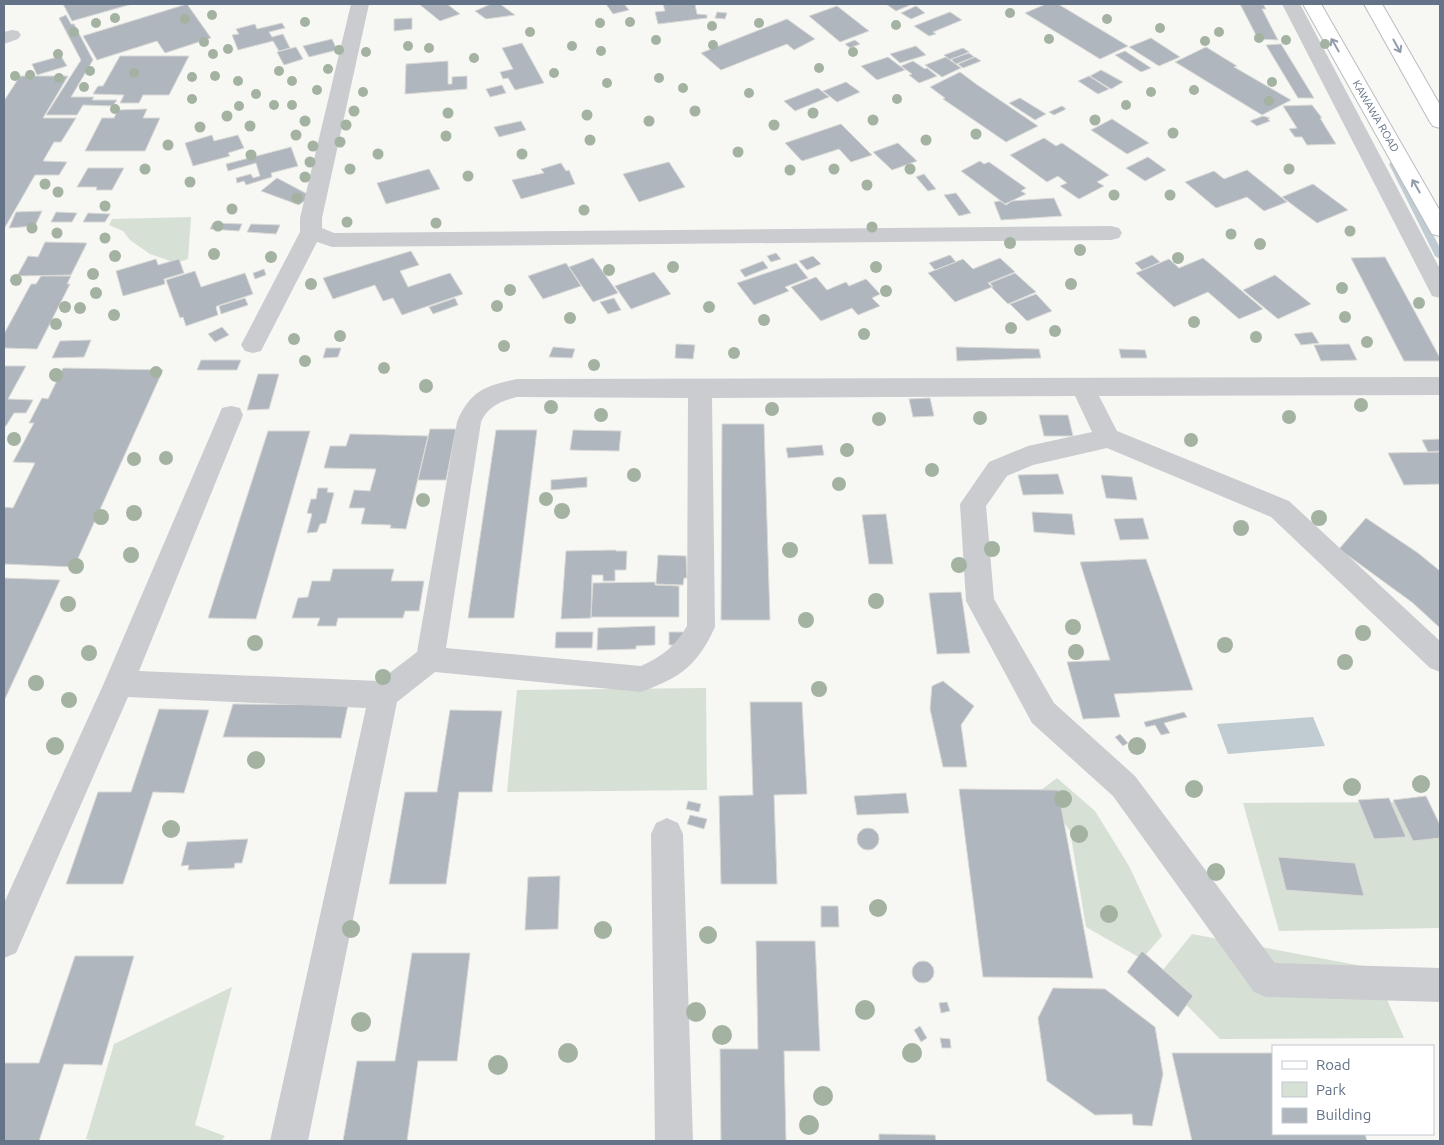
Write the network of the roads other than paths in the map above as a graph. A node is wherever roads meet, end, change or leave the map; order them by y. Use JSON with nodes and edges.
{"nodes":[{"id":1,"x":360,"y":4,"type":"edge"},
{"id":2,"x":1291,"y":4,"type":"edge"},
{"id":3,"x":1312,"y":4,"type":"edge"},
{"id":4,"x":1373,"y":4,"type":"edge"},
{"id":5,"x":1440,"y":122,"type":"edge"},
{"id":6,"x":1440,"y":229,"type":"edge"},
{"id":7,"x":311,"y":232,"type":"junction"},
{"id":8,"x":1111,"y":233,"type":"dead end"},
{"id":9,"x":1440,"y":290,"type":"edge"},
{"id":10,"x":253,"y":345,"type":"dead end"},
{"id":11,"x":1440,"y":386,"type":"edge"},
{"id":12,"x":1083,"y":388,"type":"junction"},
{"id":13,"x":700,"y":389,"type":"junction"},
{"id":14,"x":231,"y":414,"type":"dead end"},
{"id":15,"x":1108,"y":438,"type":"junction"},
{"id":16,"x":430,"y":659,"type":"junction"},
{"id":17,"x":1440,"y":659,"type":"edge"},
{"id":18,"x":119,"y":684,"type":"junction"},
{"id":19,"x":384,"y":695,"type":"junction"},
{"id":20,"x":667,"y":834,"type":"dead end"},
{"id":21,"x":4,"y":942,"type":"edge"},
{"id":22,"x":1440,"y":985,"type":"edge"},
{"id":23,"x":289,"y":1141,"type":"edge"},
{"id":24,"x":674,"y":1141,"type":"edge"}],
"edges":[{"from":1,"to":7,"type":"street"},
{"from":2,"to":9,"type":"street"},
{"from":6,"to":3,"type":"main road","name":"KAWAWA ROAD","one_way":true},
{"from":4,"to":5,"type":"main road","one_way":true},
{"from":7,"to":8,"type":"street"},
{"from":7,"to":10,"type":"street"},
{"from":11,"to":12,"type":"street"},
{"from":12,"to":13,"type":"street"},
{"from":12,"to":15,"type":"street"},
{"from":13,"to":16,"type":"street"},
{"from":13,"to":16,"type":"street"},
{"from":14,"to":18,"type":"street"},
{"from":15,"to":17,"type":"street"},
{"from":15,"to":22,"type":"street"},
{"from":16,"to":19,"type":"street"},
{"from":18,"to":19,"type":"street"},
{"from":18,"to":21,"type":"street"},
{"from":19,"to":23,"type":"street"},
{"from":20,"to":24,"type":"street"}]}
